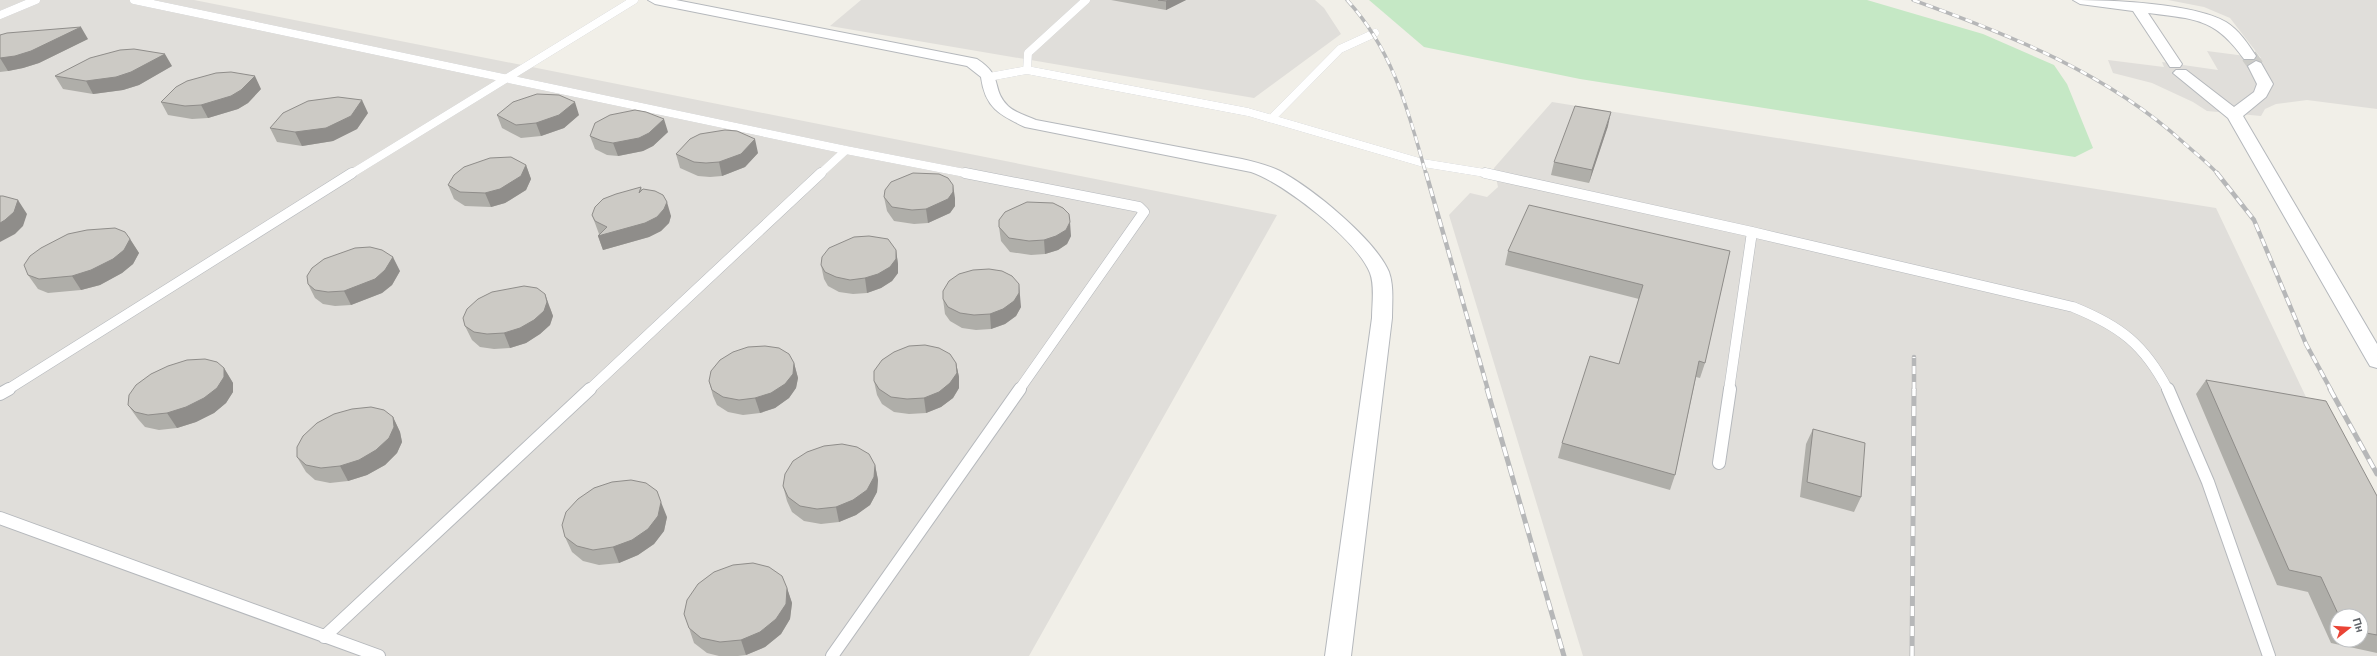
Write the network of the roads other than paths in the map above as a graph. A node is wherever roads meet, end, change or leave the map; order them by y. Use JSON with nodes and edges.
{"nodes":[{"id":1,"x":36,"y":0,"type":"edge"},
{"id":2,"x":134,"y":0,"type":"edge"},
{"id":3,"x":634,"y":0,"type":"edge"},
{"id":4,"x":655,"y":0,"type":"edge"},
{"id":5,"x":1086,"y":0,"type":"edge"},
{"id":6,"x":2080,"y":0,"type":"edge"},
{"id":7,"x":2138,"y":8,"type":"junction"},
{"id":8,"x":0,"y":15,"type":"edge"},
{"id":9,"x":1375,"y":33,"type":"dead end"},
{"id":10,"x":1027,"y":70,"type":"junction"},
{"id":11,"x":989,"y":77,"type":"junction"},
{"id":12,"x":504,"y":78,"type":"junction"},
{"id":13,"x":2234,"y":115,"type":"junction"},
{"id":14,"x":1272,"y":118,"type":"junction"},
{"id":15,"x":846,"y":150,"type":"junction"},
{"id":16,"x":1752,"y":232,"type":"junction"},
{"id":17,"x":2377,"y":361,"type":"edge"},
{"id":18,"x":0,"y":394,"type":"edge"},
{"id":19,"x":1719,"y":463,"type":"dead end"},
{"id":20,"x":0,"y":518,"type":"edge"},
{"id":21,"x":324,"y":637,"type":"junction"},
{"id":22,"x":379,"y":656,"type":"edge"},
{"id":23,"x":832,"y":656,"type":"edge"},
{"id":24,"x":1338,"y":656,"type":"edge"},
{"id":25,"x":2269,"y":656,"type":"edge"}],
"edges":[{"from":1,"to":8,"type":"lane"},
{"from":2,"to":12,"type":"lane"},
{"from":3,"to":12,"type":"lane"},
{"from":4,"to":11,"type":"street"},
{"from":5,"to":10,"type":"lane"},
{"from":6,"to":7,"type":"street"},
{"from":7,"to":13,"type":"street"},
{"from":7,"to":13,"type":"street"},
{"from":9,"to":14,"type":"lane"},
{"from":10,"to":11,"type":"lane"},
{"from":10,"to":14,"type":"lane"},
{"from":11,"to":24,"type":"street"},
{"from":12,"to":15,"type":"lane"},
{"from":12,"to":18,"type":"lane"},
{"from":13,"to":17,"type":"street"},
{"from":14,"to":16,"type":"lane"},
{"from":15,"to":21,"type":"lane"},
{"from":15,"to":23,"type":"lane"},
{"from":16,"to":19,"type":"lane"},
{"from":16,"to":25,"type":"lane"},
{"from":20,"to":21,"type":"lane"},
{"from":21,"to":22,"type":"lane"}]}
